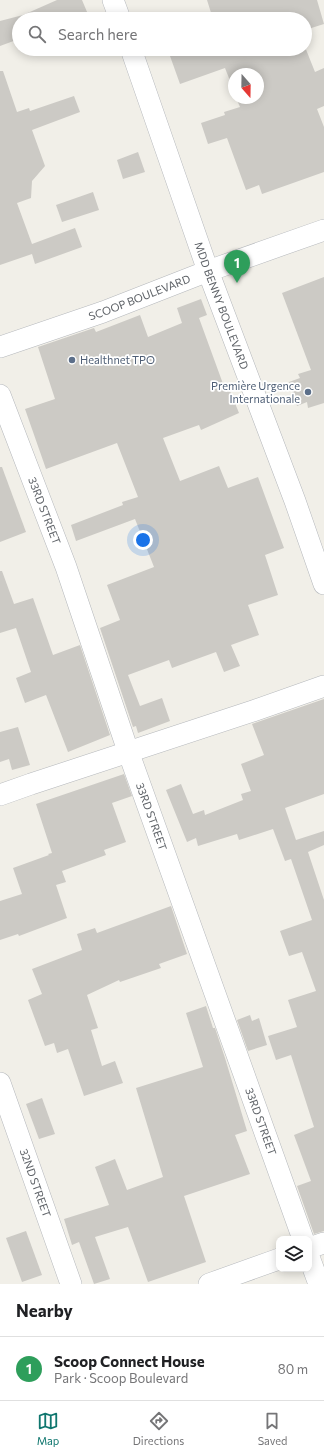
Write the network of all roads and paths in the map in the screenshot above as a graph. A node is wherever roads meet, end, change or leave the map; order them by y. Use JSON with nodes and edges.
{"nodes":[{"id":1,"x":113,"y":0,"type":"edge"},
{"id":2,"x":117,"y":12,"type":"edge"},
{"id":3,"x":133,"y":56,"type":"edge"},
{"id":4,"x":324,"y":230,"type":"edge"},
{"id":5,"x":208,"y":271,"type":"junction"},
{"id":6,"x":0,"y":347,"type":"edge"},
{"id":7,"x":0,"y":395,"type":"edge"},
{"id":8,"x":324,"y":584,"type":"edge"},
{"id":9,"x":324,"y":686,"type":"edge"},
{"id":10,"x":128,"y":751,"type":"junction"},
{"id":11,"x":0,"y":795,"type":"edge"},
{"id":12,"x":0,"y":1083,"type":"edge"},
{"id":13,"x":302,"y":1236,"type":"edge"},
{"id":14,"x":324,"y":1243,"type":"edge"},
{"id":15,"x":312,"y":1247,"type":"edge"},
{"id":16,"x":276,"y":1260,"type":"edge"},
{"id":17,"x":312,"y":1265,"type":"edge"},
{"id":18,"x":71,"y":1284,"type":"edge"},
{"id":19,"x":209,"y":1284,"type":"edge"},
{"id":20,"x":319,"y":1284,"type":"edge"}],
"edges":[{"from":1,"to":2,"type":"street"},
{"from":3,"to":5,"type":"street","name":"MDD BENNY BOULEVARD"},
{"from":4,"to":5,"type":"street","name":"SCOOP BOULEVARD"},
{"from":5,"to":6,"type":"street","name":"SCOOP BOULEVARD"},
{"from":5,"to":8,"type":"street","name":"MDD BENNY BOULEVARD"},
{"from":7,"to":10,"type":"street","name":"33RD STREET"},
{"from":9,"to":10,"type":"street"},
{"from":10,"to":11,"type":"street"},
{"from":10,"to":13,"type":"street","name":"33RD STREET"},
{"from":12,"to":18,"type":"street","name":"32ND STREET"},
{"from":14,"to":15,"type":"street"},
{"from":16,"to":19,"type":"street"},
{"from":17,"to":20,"type":"street"}]}
